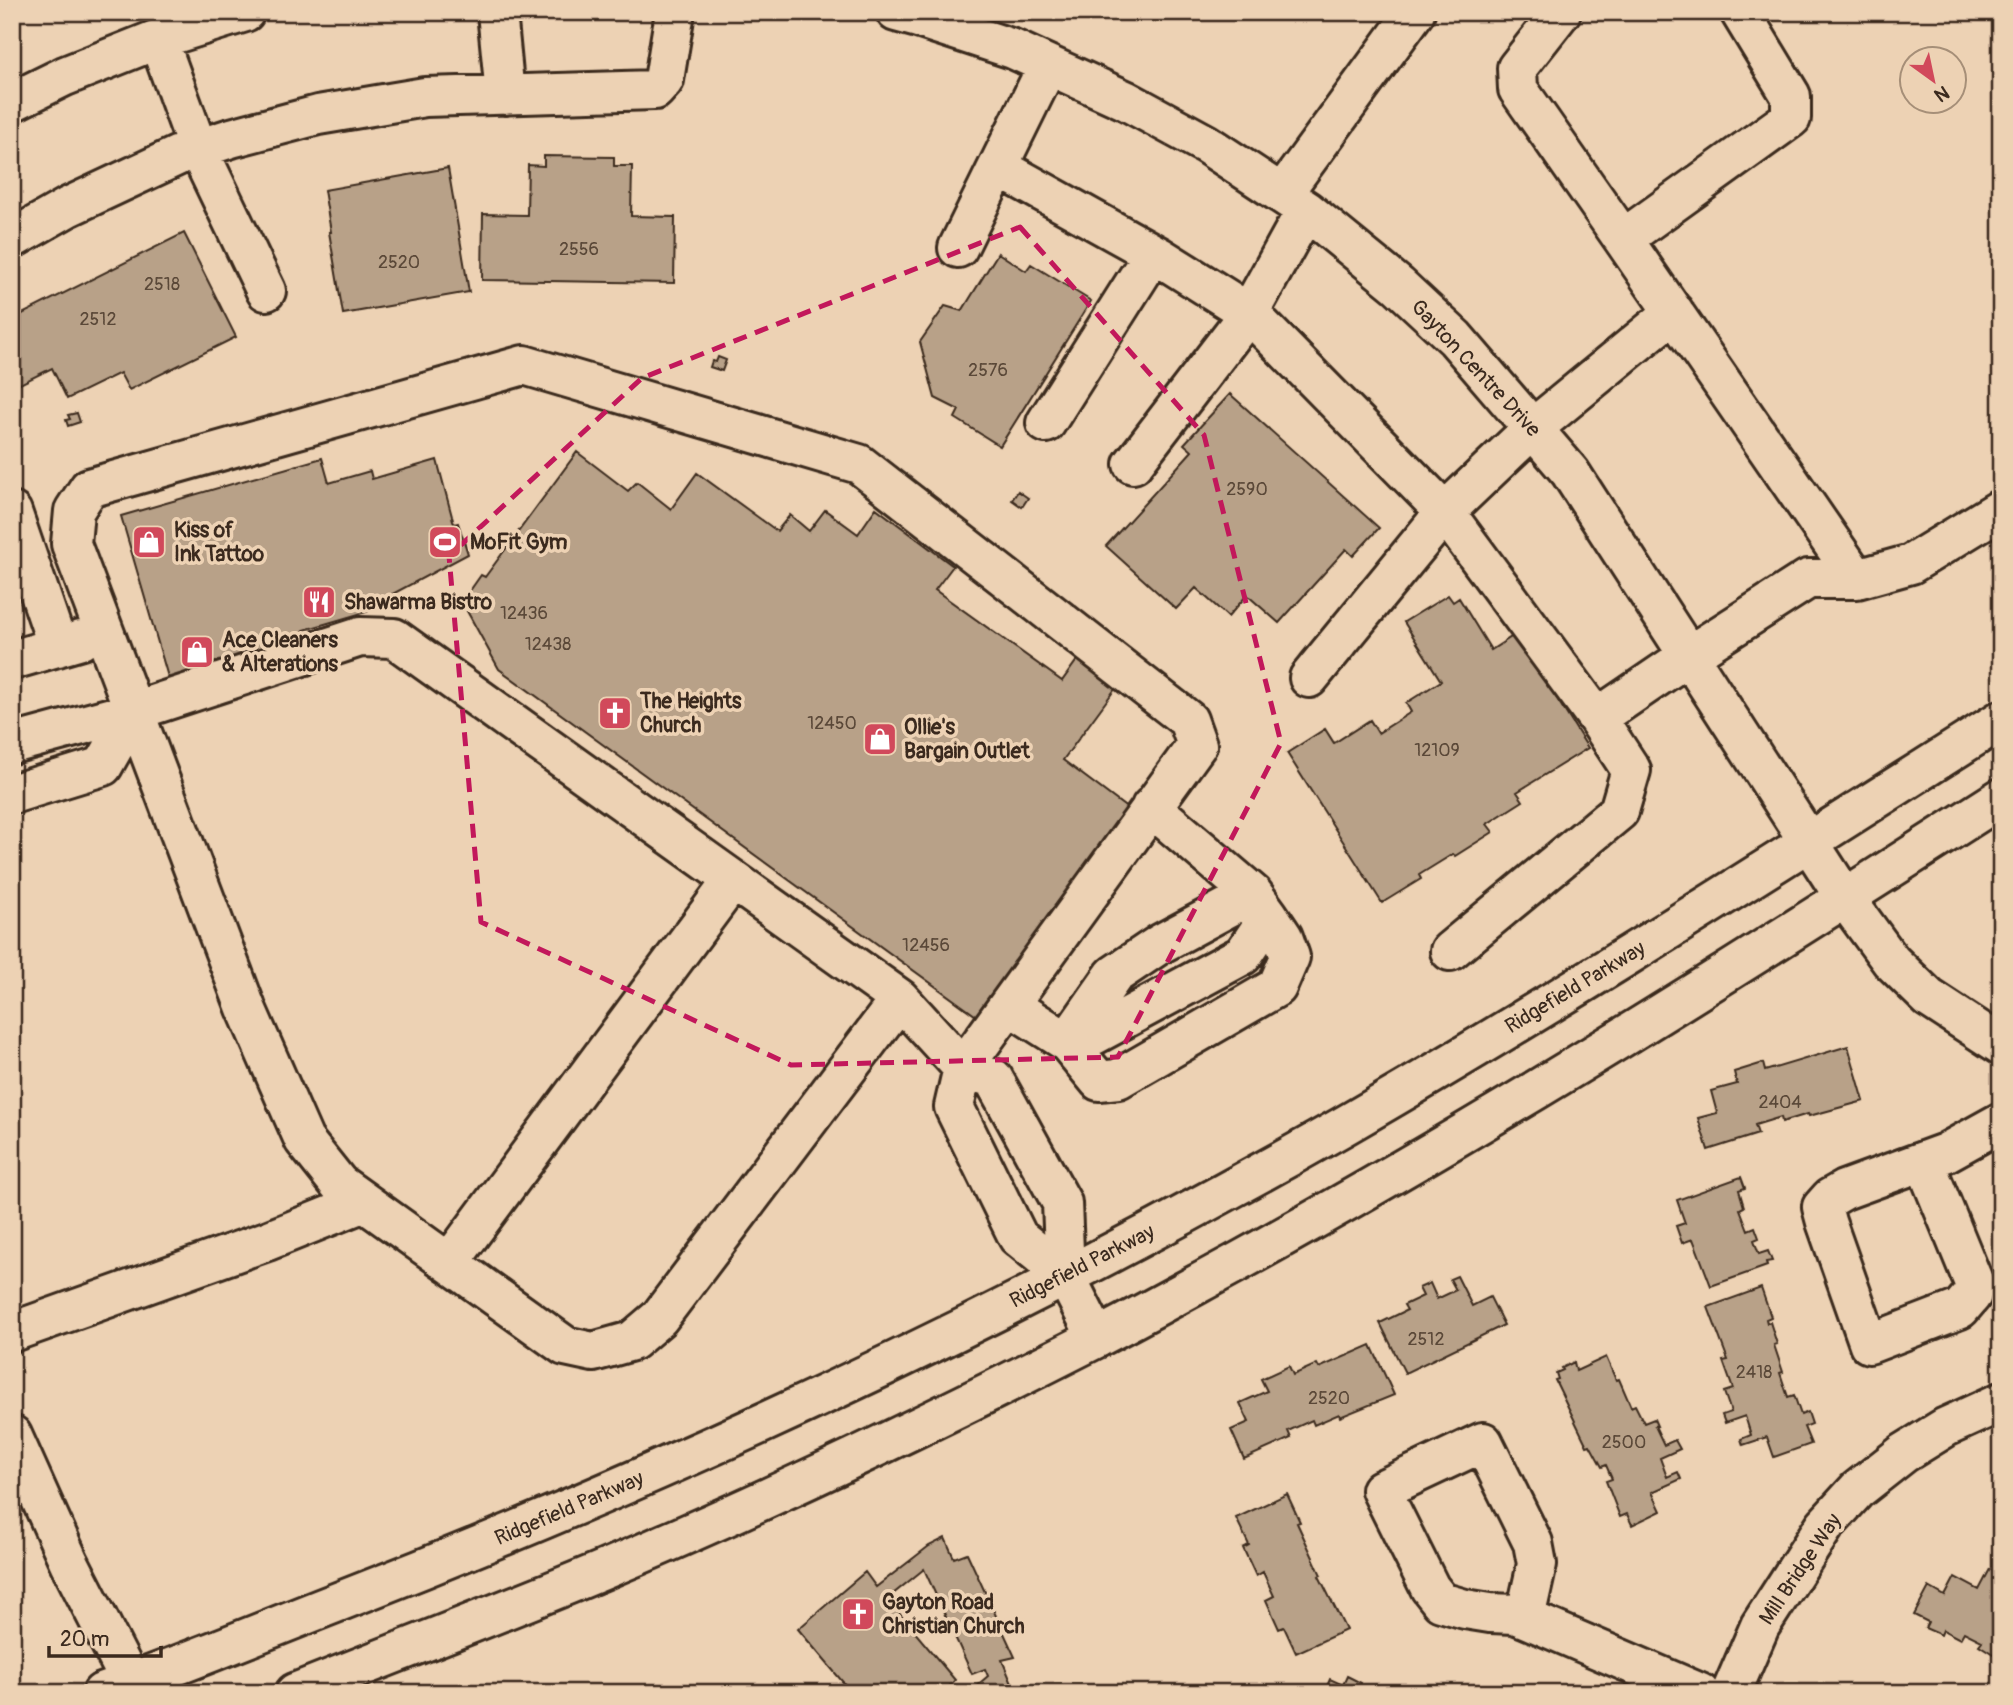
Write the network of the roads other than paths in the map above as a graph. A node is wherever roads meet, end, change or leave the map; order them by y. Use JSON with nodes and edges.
{"nodes":[{"id":1,"x":245,"y":12,"type":"edge"},
{"id":2,"x":497,"y":12,"type":"edge"},
{"id":3,"x":675,"y":12,"type":"edge"},
{"id":4,"x":896,"y":12,"type":"edge"},
{"id":5,"x":1415,"y":12,"type":"edge"},
{"id":6,"x":1561,"y":12,"type":"edge"},
{"id":7,"x":1740,"y":12,"type":"edge"},
{"id":8,"x":158,"y":39,"type":"junction"},
{"id":9,"x":1048,"y":65,"type":"junction"},
{"id":10,"x":505,"y":95,"type":"junction"},
{"id":11,"x":12,"y":102,"type":"edge"},
{"id":12,"x":198,"y":149,"type":"junction"},
{"id":13,"x":998,"y":166,"type":"junction"},
{"id":14,"x":1294,"y":202,"type":"junction"},
{"id":15,"x":12,"y":239,"type":"edge"},
{"id":16,"x":1623,"y":239,"type":"junction"},
{"id":17,"x":958,"y":248,"type":"dead end"},
{"id":18,"x":1153,"y":254,"type":"junction"},
{"id":19,"x":266,"y":290,"type":"dead end"},
{"id":20,"x":1674,"y":312,"type":"junction"},
{"id":21,"x":1249,"y":313,"type":"junction"},
{"id":22,"x":1046,"y":423,"type":"dead end"},
{"id":23,"x":1532,"y":429,"type":"junction"},
{"id":24,"x":1133,"y":464,"type":"dead end"},
{"id":25,"x":2001,"y":509,"type":"edge"},
{"id":26,"x":12,"y":512,"type":"edge"},
{"id":27,"x":1445,"y":512,"type":"junction"},
{"id":28,"x":1857,"y":579,"type":"junction"},
{"id":29,"x":105,"y":633,"type":"junction"},
{"id":30,"x":58,"y":647,"type":"junction"},
{"id":31,"x":1688,"y":656,"type":"junction"},
{"id":32,"x":12,"y":660,"type":"edge"},
{"id":33,"x":1310,"y":678,"type":"dead end"},
{"id":34,"x":134,"y":711,"type":"junction"},
{"id":35,"x":1597,"y":718,"type":"junction"},
{"id":36,"x":2001,"y":720,"type":"edge"},
{"id":37,"x":12,"y":744,"type":"edge"},
{"id":38,"x":12,"y":794,"type":"edge"},
{"id":39,"x":2001,"y":798,"type":"edge"},
{"id":40,"x":1152,"y":807,"type":"junction"},
{"id":41,"x":1809,"y":842,"type":"junction"},
{"id":42,"x":733,"y":880,"type":"junction"},
{"id":43,"x":1845,"y":898,"type":"junction"},
{"id":44,"x":1261,"y":905,"type":"junction"},
{"id":45,"x":1450,"y":951,"type":"dead end"},
{"id":46,"x":900,"y":999,"type":"junction"},
{"id":47,"x":1009,"y":1005,"type":"junction"},
{"id":48,"x":1067,"y":1042,"type":"junction"},
{"id":49,"x":2001,"y":1045,"type":"edge"},
{"id":50,"x":963,"y":1068,"type":"junction"},
{"id":51,"x":2001,"y":1122,"type":"edge"},
{"id":52,"x":1924,"y":1161,"type":"junction"},
{"id":53,"x":364,"y":1202,"type":"junction"},
{"id":54,"x":449,"y":1263,"type":"junction"},
{"id":55,"x":1065,"y":1275,"type":"junction"},
{"id":56,"x":12,"y":1332,"type":"edge"},
{"id":57,"x":1097,"y":1338,"type":"junction"},
{"id":58,"x":2001,"y":1402,"type":"edge"},
{"id":59,"x":12,"y":1434,"type":"edge"},
{"id":60,"x":1525,"y":1618,"type":"junction"},
{"id":61,"x":123,"y":1689,"type":"edge"},
{"id":62,"x":295,"y":1693,"type":"edge"},
{"id":63,"x":1700,"y":1693,"type":"edge"},
{"id":64,"x":1731,"y":1693,"type":"edge"}],
"edges":[{"from":1,"to":8,"type":"main road"},
{"from":2,"to":10,"type":"main road"},
{"from":3,"to":10,"type":"main road"},
{"from":4,"to":9,"type":"main road","name":"Gayton Centre Drive"},
{"from":5,"to":14,"type":"main road"},
{"from":6,"to":16,"type":"main road"},
{"from":7,"to":16,"type":"main road"},
{"from":8,"to":11,"type":"main road"},
{"from":8,"to":12,"type":"main road"},
{"from":9,"to":13,"type":"main road"},
{"from":9,"to":14,"type":"main road","name":"Gayton Centre Drive"},
{"from":10,"to":12,"type":"main road"},
{"from":12,"to":15,"type":"main road"},
{"from":12,"to":19,"type":"main road"},
{"from":13,"to":17,"type":"main road"},
{"from":13,"to":18,"type":"main road"},
{"from":14,"to":21,"type":"main road"},
{"from":14,"to":23,"type":"main road","name":"Gayton Centre Drive"},
{"from":16,"to":20,"type":"main road"},
{"from":18,"to":21,"type":"main road"},
{"from":18,"to":22,"type":"main road"},
{"from":20,"to":23,"type":"main road"},
{"from":20,"to":28,"type":"main road"},
{"from":21,"to":24,"type":"main road"},
{"from":21,"to":27,"type":"main road"},
{"from":23,"to":27,"type":"main road"},
{"from":23,"to":31,"type":"main road","name":"Gayton Centre Drive"},
{"from":25,"to":28,"type":"main road"},
{"from":26,"to":30,"type":"main road"},
{"from":27,"to":33,"type":"main road"},
{"from":27,"to":35,"type":"main road"},
{"from":28,"to":31,"type":"main road"},
{"from":29,"to":30,"type":"main road"},
{"from":29,"to":34,"type":"main road"},
{"from":29,"to":40,"type":"main road"},
{"from":30,"to":32,"type":"main road"},
{"from":31,"to":35,"type":"main road"},
{"from":31,"to":41,"type":"main road","name":"Gayton Centre Drive"},
{"from":34,"to":37,"type":"main road"},
{"from":34,"to":38,"type":"main road"},
{"from":34,"to":42,"type":"main road"},
{"from":34,"to":53,"type":"main road"},
{"from":35,"to":45,"type":"main road"},
{"from":36,"to":41,"type":"main road","name":"Ridgefield Parkway"},
{"from":39,"to":43,"type":"main road"},
{"from":40,"to":44,"type":"main road"},
{"from":40,"to":47,"type":"main road"},
{"from":41,"to":43,"type":"main road","name":"Gayton Centre Drive"},
{"from":41,"to":55,"type":"main road","name":"Ridgefield Parkway"},
{"from":42,"to":46,"type":"main road"},
{"from":42,"to":54,"type":"main road"},
{"from":43,"to":49,"type":"main road","name":"Gayton Centre Drive"},
{"from":43,"to":57,"type":"main road"},
{"from":44,"to":48,"type":"main road"},
{"from":44,"to":48,"type":"main road"},
{"from":46,"to":50,"type":"main road"},
{"from":46,"to":54,"type":"main road"},
{"from":47,"to":48,"type":"main road"},
{"from":47,"to":50,"type":"main road"},
{"from":50,"to":55,"type":"main road"},
{"from":50,"to":55,"type":"main road"},
{"from":51,"to":52,"type":"main road"},
{"from":52,"to":52,"type":"main road"},
{"from":53,"to":54,"type":"main road"},
{"from":53,"to":56,"type":"main road"},
{"from":55,"to":57,"type":"main road"},
{"from":55,"to":61,"type":"main road","name":"Ridgefield Parkway"},
{"from":57,"to":62,"type":"main road"},
{"from":58,"to":64,"type":"main road","name":"Mill Bridge Way"},
{"from":59,"to":61,"type":"main road"},
{"from":60,"to":60,"type":"main road"},
{"from":60,"to":63,"type":"main road"}]}
